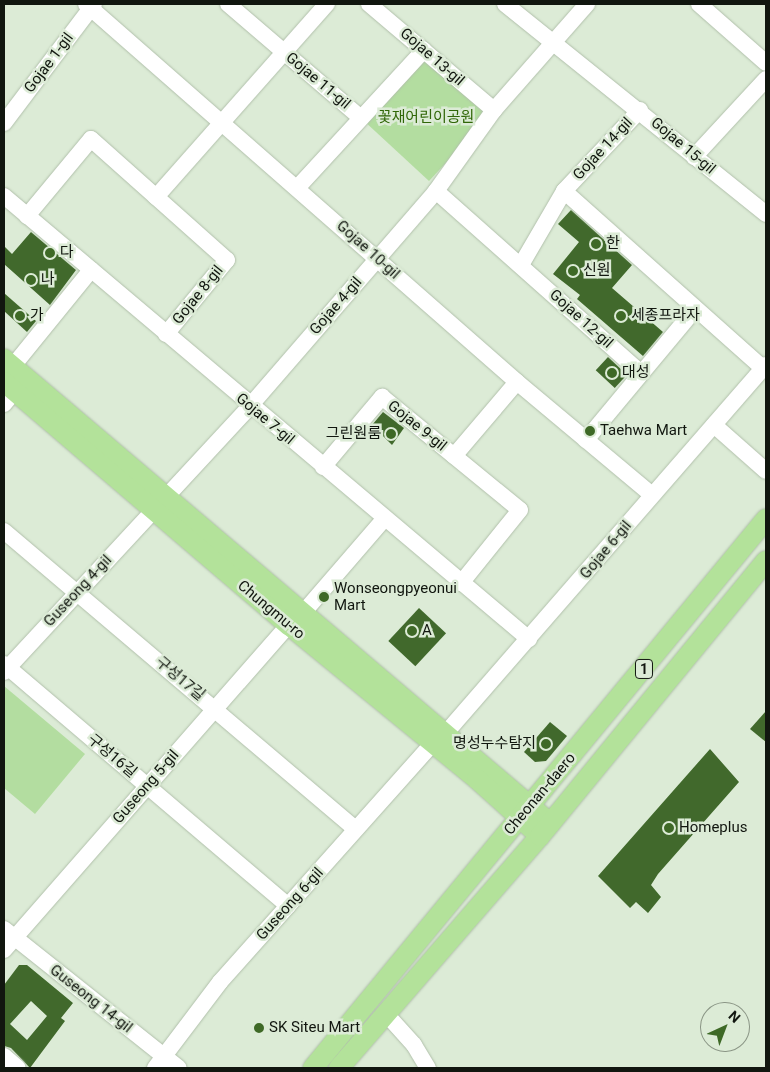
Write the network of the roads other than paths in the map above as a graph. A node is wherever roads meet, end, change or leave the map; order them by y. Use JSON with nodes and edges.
{"nodes":[{"id":1,"x":228,"y":4,"type":"edge"},
{"id":2,"x":327,"y":4,"type":"edge"},
{"id":3,"x":369,"y":4,"type":"edge"},
{"id":4,"x":505,"y":4,"type":"edge"},
{"id":5,"x":587,"y":4,"type":"edge"},
{"id":6,"x":699,"y":4,"type":"edge"},
{"id":7,"x":90,"y":5,"type":"edge"},
{"id":8,"x":552,"y":39,"type":"junction"},
{"id":9,"x":424,"y":50,"type":"junction"},
{"id":10,"x":284,"y":52,"type":"junction"},
{"id":11,"x":766,"y":63,"type":"edge"},
{"id":12,"x":766,"y":79,"type":"edge"},
{"id":13,"x":494,"y":110,"type":"junction"},
{"id":14,"x":640,"y":110,"type":"junction"},
{"id":15,"x":360,"y":117,"type":"junction"},
{"id":16,"x":221,"y":120,"type":"junction"},
{"id":17,"x":4,"y":123,"type":"edge"},
{"id":18,"x":694,"y":157,"type":"junction"},
{"id":19,"x":298,"y":187,"type":"junction"},
{"id":20,"x":564,"y":190,"type":"junction"},
{"id":21,"x":436,"y":191,"type":"junction"},
{"id":22,"x":4,"y":196,"type":"edge"},
{"id":23,"x":156,"y":197,"type":"junction"},
{"id":24,"x":766,"y":214,"type":"edge"},
{"id":25,"x":27,"y":216,"type":"junction"},
{"id":26,"x":377,"y":259,"type":"junction"},
{"id":27,"x":521,"y":265,"type":"junction"},
{"id":28,"x":91,"y":270,"type":"junction"},
{"id":29,"x":695,"y":309,"type":"junction"},
{"id":30,"x":166,"y":334,"type":"junction"},
{"id":31,"x":765,"y":367,"type":"edge"},
{"id":32,"x":640,"y":372,"type":"junction"},
{"id":33,"x":8,"y":381,"type":"edge"},
{"id":34,"x":517,"y":382,"type":"junction"},
{"id":35,"x":250,"y":406,"type":"junction"},
{"id":36,"x":714,"y":424,"type":"junction"},
{"id":37,"x":586,"y":440,"type":"junction"},
{"id":38,"x":454,"y":456,"type":"junction"},
{"id":39,"x":323,"y":467,"type":"junction"},
{"id":40,"x":766,"y":471,"type":"edge"},
{"id":41,"x":652,"y":495,"type":"junction"},
{"id":42,"x":159,"y":503,"type":"junction"},
{"id":43,"x":385,"y":518,"type":"junction"},
{"id":44,"x":766,"y":519,"type":"edge"},
{"id":45,"x":4,"y":530,"type":"edge"},
{"id":46,"x":766,"y":561,"type":"edge"},
{"id":47,"x":461,"y":582,"type":"junction"},
{"id":48,"x":78,"y":592,"type":"junction"},
{"id":49,"x":296,"y":619,"type":"junction"},
{"id":50,"x":529,"y":639,"type":"junction"},
{"id":51,"x":5,"y":668,"type":"edge"},
{"id":52,"x":215,"y":709,"type":"junction"},
{"id":53,"x":438,"y":739,"type":"junction"},
{"id":54,"x":148,"y":786,"type":"junction"},
{"id":55,"x":525,"y":812,"type":"junction"},
{"id":56,"x":356,"y":829,"type":"junction"},
{"id":57,"x":545,"y":830,"type":"junction"},
{"id":58,"x":288,"y":906,"type":"junction"},
{"id":59,"x":7,"y":939,"type":"edge"},
{"id":60,"x":387,"y":1015,"type":"junction"},
{"id":61,"x":4,"y":1056,"type":"edge"},
{"id":62,"x":160,"y":1062,"type":"edge"},
{"id":63,"x":18,"y":1068,"type":"edge"},
{"id":64,"x":179,"y":1068,"type":"edge"},
{"id":65,"x":313,"y":1068,"type":"edge"},
{"id":66,"x":339,"y":1068,"type":"edge"},
{"id":67,"x":428,"y":1068,"type":"edge"}],
"edges":[{"from":1,"to":10,"type":"street","name":"Gojae 11-gil"},
{"from":2,"to":10,"type":"street"},
{"from":3,"to":9,"type":"street","name":"Gojae 13-gil"},
{"from":4,"to":8,"type":"street","name":"Gojae 15-gil"},
{"from":5,"to":8,"type":"street","name":"Gojae 4-gil"},
{"from":6,"to":11,"type":"street"},
{"from":7,"to":16,"type":"street","name":"Gojae 10-gil"},
{"from":7,"to":17,"type":"street","name":"Gojae 1-gil"},
{"from":8,"to":13,"type":"street","name":"Gojae 4-gil"},
{"from":8,"to":14,"type":"street","name":"Gojae 15-gil"},
{"from":9,"to":13,"type":"street","name":"Gojae 13-gil"},
{"from":9,"to":15,"type":"street"},
{"from":10,"to":15,"type":"street","name":"Gojae 11-gil"},
{"from":10,"to":16,"type":"street"},
{"from":12,"to":18,"type":"street"},
{"from":13,"to":21,"type":"street","name":"Gojae 4-gil"},
{"from":14,"to":18,"type":"street","name":"Gojae 15-gil"},
{"from":14,"to":20,"type":"street","name":"Gojae 14-gil"},
{"from":15,"to":19,"type":"street","name":"Gojae 11-gil"},
{"from":16,"to":19,"type":"street","name":"Gojae 10-gil"},
{"from":16,"to":23,"type":"street"},
{"from":18,"to":24,"type":"street","name":"Gojae 15-gil"},
{"from":19,"to":26,"type":"street","name":"Gojae 10-gil"},
{"from":20,"to":27,"type":"street"},
{"from":20,"to":29,"type":"street","name":"Gojae 14-gil"},
{"from":21,"to":26,"type":"street","name":"Gojae 4-gil"},
{"from":21,"to":27,"type":"street","name":"Gojae 12-gil"},
{"from":22,"to":25,"type":"street","name":"Gojae 7-gil"},
{"from":23,"to":25,"type":"street","name":"Gojae 8-gil"},
{"from":23,"to":30,"type":"street","name":"Gojae 8-gil"},
{"from":25,"to":28,"type":"street","name":"Gojae 7-gil"},
{"from":26,"to":34,"type":"street","name":"Gojae 10-gil"},
{"from":26,"to":35,"type":"street","name":"Gojae 4-gil"},
{"from":27,"to":32,"type":"street","name":"Gojae 12-gil"},
{"from":28,"to":30,"type":"street","name":"Gojae 7-gil"},
{"from":28,"to":33,"type":"street","name":"Chungmu-ro"},
{"from":29,"to":31,"type":"street","name":"Gojae 14-gil"},
{"from":29,"to":32,"type":"street"},
{"from":30,"to":35,"type":"street","name":"Gojae 7-gil"},
{"from":31,"to":36,"type":"street","name":"Gojae 6-gil"},
{"from":32,"to":37,"type":"street"},
{"from":33,"to":42,"type":"main road","name":"Chungmu-ro"},
{"from":34,"to":37,"type":"street","name":"Gojae 10-gil"},
{"from":34,"to":38,"type":"street","name":"Gojae 9-gil"},
{"from":35,"to":39,"type":"street","name":"Gojae 7-gil"},
{"from":35,"to":42,"type":"street","name":"Gojae 4-gil"},
{"from":36,"to":40,"type":"street"},
{"from":36,"to":41,"type":"street","name":"Gojae 6-gil"},
{"from":37,"to":41,"type":"street","name":"Gojae 10-gil"},
{"from":38,"to":39,"type":"street","name":"Gojae 9-gil"},
{"from":38,"to":47,"type":"street","name":"Gojae 9-gil"},
{"from":39,"to":43,"type":"street","name":"Gojae 7-gil"},
{"from":41,"to":50,"type":"street","name":"Gojae 6-gil"},
{"from":42,"to":48,"type":"street","name":"Guseong 4-gil"},
{"from":42,"to":49,"type":"main road","name":"Chungmu-ro"},
{"from":43,"to":47,"type":"street","name":"Gojae 7-gil"},
{"from":43,"to":49,"type":"street","name":"Chungmu-ro"},
{"from":44,"to":55,"type":"main road","name":"Cheonan-daero","number":"1"},
{"from":45,"to":48,"type":"street","name":"구성17길"},
{"from":46,"to":57,"type":"main road","name":"Cheonan-daero","number":"1"},
{"from":47,"to":50,"type":"street","name":"Gojae 7-gil"},
{"from":48,"to":51,"type":"street","name":"Guseong 4-gil"},
{"from":48,"to":52,"type":"street","name":"구성17길"},
{"from":49,"to":52,"type":"street","name":"Guseong 5-gil"},
{"from":49,"to":53,"type":"main road","name":"Chungmu-ro"},
{"from":50,"to":53,"type":"street","name":"Gojae 6-gil"},
{"from":51,"to":54,"type":"street","name":"구성16길"},
{"from":52,"to":54,"type":"street","name":"Guseong 5-gil"},
{"from":52,"to":56,"type":"street","name":"구성17길"},
{"from":53,"to":55,"type":"main road","name":"Chungmu-ro"},
{"from":53,"to":56,"type":"street","name":"Guseong 6-gil"},
{"from":54,"to":58,"type":"street","name":"구성16길"},
{"from":54,"to":59,"type":"street","name":"Guseong 5-gil"},
{"from":55,"to":57,"type":"main road","name":"Chungmu-ro"},
{"from":55,"to":65,"type":"main road","name":"Cheonan-daero","number":"1"},
{"from":56,"to":58,"type":"street","name":"Guseong 6-gil"},
{"from":57,"to":60,"type":"main road","name":"Cheonan-daero","number":"1"},
{"from":58,"to":62,"type":"street","name":"Guseong 6-gil"},
{"from":59,"to":62,"type":"street","name":"Guseong 14-gil"},
{"from":60,"to":66,"type":"main road","name":"Cheonan-daero","number":"1"},
{"from":60,"to":67,"type":"street"},
{"from":61,"to":63,"type":"street"},
{"from":62,"to":64,"type":"street","name":"Guseong 14-gil"}]}
